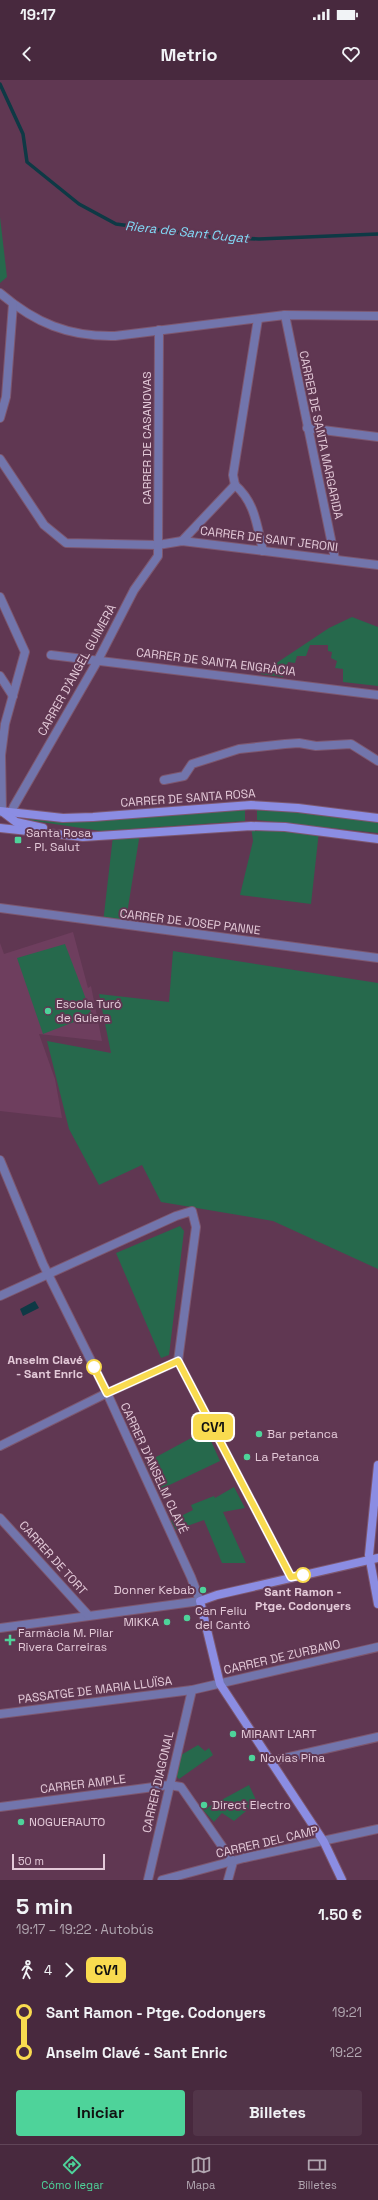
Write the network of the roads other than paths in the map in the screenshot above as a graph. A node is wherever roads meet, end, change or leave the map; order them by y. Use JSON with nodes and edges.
{"nodes":[{"id":1,"x":0,"y":293,"type":"edge"},
{"id":2,"x":13,"y":304,"type":"junction"},
{"id":3,"x":284,"y":315,"type":"junction"},
{"id":4,"x":378,"y":316,"type":"edge"},
{"id":5,"x":258,"y":319,"type":"junction"},
{"id":6,"x":159,"y":330,"type":"junction"},
{"id":7,"x":0,"y":418,"type":"edge"},
{"id":8,"x":307,"y":428,"type":"junction"},
{"id":9,"x":378,"y":437,"type":"edge"},
{"id":10,"x":0,"y":459,"type":"edge"},
{"id":11,"x":235,"y":485,"type":"junction"},
{"id":12,"x":182,"y":541,"type":"junction"},
{"id":13,"x":158,"y":545,"type":"junction"},
{"id":14,"x":262,"y":551,"type":"junction"},
{"id":15,"x":335,"y":559,"type":"junction"},
{"id":16,"x":378,"y":565,"type":"edge"},
{"id":17,"x":0,"y":597,"type":"edge"},
{"id":18,"x":51,"y":655,"type":"dead end"},
{"id":19,"x":98,"y":660,"type":"junction"},
{"id":20,"x":0,"y":676,"type":"edge"},
{"id":21,"x":378,"y":695,"type":"edge"},
{"id":22,"x":13,"y":696,"type":"junction"},
{"id":23,"x":378,"y":761,"type":"edge"},
{"id":24,"x":164,"y":780,"type":"dead end"},
{"id":25,"x":5,"y":812,"type":"edge"},
{"id":26,"x":378,"y":818,"type":"edge"},
{"id":27,"x":0,"y":828,"type":"edge"},
{"id":28,"x":83,"y":836,"type":"junction"},
{"id":29,"x":378,"y":839,"type":"edge"},
{"id":30,"x":0,"y":908,"type":"edge"},
{"id":31,"x":378,"y":958,"type":"edge"},
{"id":32,"x":0,"y":1160,"type":"edge"},
{"id":33,"x":48,"y":1273,"type":"junction"},
{"id":34,"x":0,"y":1296,"type":"edge"},
{"id":35,"x":178,"y":1361,"type":"junction"},
{"id":36,"x":107,"y":1393,"type":"junction"},
{"id":37,"x":0,"y":1446,"type":"edge"},
{"id":38,"x":378,"y":1469,"type":"edge"},
{"id":39,"x":0,"y":1518,"type":"edge"},
{"id":40,"x":378,"y":1558,"type":"edge"},
{"id":41,"x":369,"y":1560,"type":"junction"},
{"id":42,"x":291,"y":1577,"type":"junction"},
{"id":43,"x":200,"y":1601,"type":"junction"},
{"id":44,"x":378,"y":1604,"type":"edge"},
{"id":45,"x":88,"y":1615,"type":"junction"},
{"id":46,"x":0,"y":1628,"type":"edge"},
{"id":47,"x":378,"y":1647,"type":"edge"},
{"id":48,"x":220,"y":1684,"type":"junction"},
{"id":49,"x":192,"y":1690,"type":"junction"},
{"id":50,"x":0,"y":1714,"type":"edge"},
{"id":51,"x":378,"y":1737,"type":"edge"},
{"id":52,"x":272,"y":1761,"type":"junction"},
{"id":53,"x":169,"y":1785,"type":"junction"},
{"id":54,"x":0,"y":1807,"type":"edge"},
{"id":55,"x":378,"y":1830,"type":"edge"},
{"id":56,"x":324,"y":1842,"type":"junction"},
{"id":57,"x":232,"y":1862,"type":"junction"},
{"id":58,"x":148,"y":1880,"type":"edge"},
{"id":59,"x":162,"y":1880,"type":"edge"},
{"id":60,"x":228,"y":1880,"type":"edge"},
{"id":61,"x":342,"y":1880,"type":"edge"}],
"edges":[{"from":1,"to":2,"type":"street"},
{"from":2,"to":6,"type":"street"},
{"from":2,"to":7,"type":"street"},
{"from":3,"to":4,"type":"street"},
{"from":3,"to":5,"type":"street"},
{"from":3,"to":8,"type":"street","name":"CARRER DE SANTA MARGARIDA"},
{"from":5,"to":6,"type":"street"},
{"from":5,"to":11,"type":"street"},
{"from":6,"to":13,"type":"street","name":"CARRER DE CASANOVAS"},
{"from":8,"to":9,"type":"street"},
{"from":8,"to":15,"type":"street","name":"CARRER DE SANTA MARGARIDA"},
{"from":10,"to":13,"type":"street","name":"CARRER DE SANT JERONI"},
{"from":11,"to":12,"type":"street"},
{"from":11,"to":14,"type":"street"},
{"from":12,"to":13,"type":"street","name":"CARRER DE SANT JERONI"},
{"from":12,"to":14,"type":"street","name":"CARRER DE SANT JERONI"},
{"from":13,"to":19,"type":"street","name":"CARRER D'ÀNGEL GUIMERÀ"},
{"from":14,"to":15,"type":"street","name":"CARRER DE SANT JERONI"},
{"from":15,"to":16,"type":"street","name":"CARRER DE SANT JERONI"},
{"from":17,"to":22,"type":"street"},
{"from":18,"to":19,"type":"street","name":"CARRER DE SANTA ENGRÀCIA"},
{"from":19,"to":21,"type":"street","name":"CARRER DE SANTA ENGRÀCIA"},
{"from":19,"to":25,"type":"street","name":"CARRER D'ÀNGEL GUIMERÀ"},
{"from":20,"to":22,"type":"street"},
{"from":22,"to":25,"type":"street"},
{"from":23,"to":24,"type":"street"},
{"from":25,"to":26,"type":"main road","name":"CARRER DE SANTA ROSA"},
{"from":25,"to":28,"type":"main road"},
{"from":27,"to":28,"type":"main road"},
{"from":28,"to":29,"type":"main road"},
{"from":30,"to":31,"type":"street","name":"CARRER DE JOSEP PANNE"},
{"from":32,"to":33,"type":"street","name":"CARRER D'ANSELM CLAVÉ"},
{"from":33,"to":34,"type":"street"},
{"from":33,"to":35,"type":"street"},
{"from":33,"to":36,"type":"street","name":"CARRER D'ANSELM CLAVÉ"},
{"from":35,"to":36,"type":"street"},
{"from":35,"to":42,"type":"street"},
{"from":36,"to":37,"type":"street"},
{"from":36,"to":43,"type":"street","name":"CARRER D'ANSELM CLAVÉ"},
{"from":38,"to":41,"type":"main road"},
{"from":39,"to":45,"type":"street","name":"CARRER DE TORT"},
{"from":40,"to":41,"type":"main road"},
{"from":41,"to":42,"type":"main road"},
{"from":41,"to":44,"type":"main road"},
{"from":42,"to":43,"type":"main road"},
{"from":43,"to":45,"type":"street"},
{"from":43,"to":48,"type":"main road","name":"CARRER D'ANSELM CLAVÉ"},
{"from":45,"to":46,"type":"street"},
{"from":47,"to":48,"type":"street","name":"CARRER DE ZURBANO"},
{"from":48,"to":49,"type":"street","name":"CARRER DE ZURBANO"},
{"from":48,"to":52,"type":"main road"},
{"from":49,"to":50,"type":"street","name":"PASSATGE DE MARIA LLUÏSA"},
{"from":49,"to":53,"type":"street","name":"CARRER DIAGONAL"},
{"from":51,"to":52,"type":"street"},
{"from":52,"to":56,"type":"main road"},
{"from":53,"to":54,"type":"street","name":"CARRER AMPLE"},
{"from":53,"to":57,"type":"street"},
{"from":53,"to":58,"type":"street","name":"CARRER DIAGONAL"},
{"from":55,"to":56,"type":"street","name":"CARRER DEL CAMP"},
{"from":56,"to":57,"type":"street","name":"CARRER DEL CAMP"},
{"from":56,"to":61,"type":"main road"},
{"from":57,"to":59,"type":"street","name":"CARRER DEL CAMP"},
{"from":57,"to":60,"type":"street"}]}
